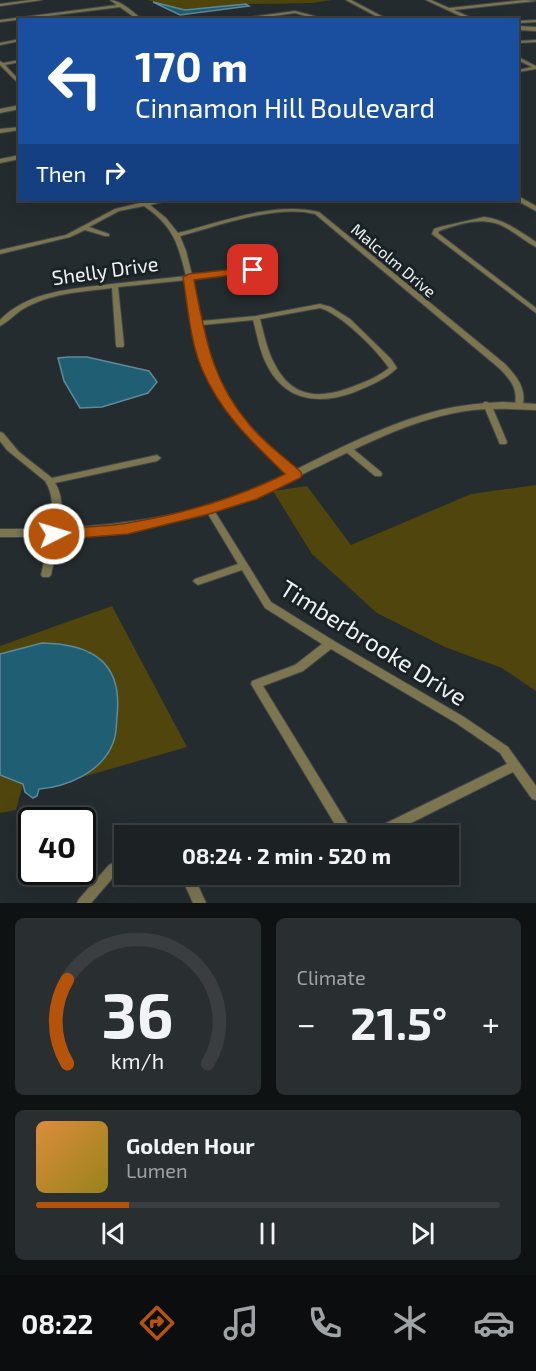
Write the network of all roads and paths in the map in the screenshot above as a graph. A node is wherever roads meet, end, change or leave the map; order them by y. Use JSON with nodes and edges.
{"nodes":[{"id":1,"x":40,"y":0,"type":"edge"},
{"id":2,"x":112,"y":0,"type":"edge"},
{"id":3,"x":348,"y":0,"type":"edge"},
{"id":4,"x":428,"y":0,"type":"edge"},
{"id":5,"x":535,"y":0,"type":"edge"},
{"id":6,"x":0,"y":5,"type":"edge"},
{"id":7,"x":122,"y":6,"type":"junction"},
{"id":8,"x":448,"y":9,"type":"junction"},
{"id":9,"x":24,"y":18,"type":"edge"},
{"id":10,"x":138,"y":18,"type":"edge"},
{"id":11,"x":246,"y":18,"type":"edge"},
{"id":12,"x":319,"y":18,"type":"edge"},
{"id":13,"x":383,"y":18,"type":"edge"},
{"id":14,"x":469,"y":18,"type":"edge"},
{"id":15,"x":18,"y":19,"type":"edge"},
{"id":16,"x":0,"y":21,"type":"edge"},
{"id":17,"x":536,"y":21,"type":"edge"},
{"id":18,"x":519,"y":22,"type":"edge"},
{"id":19,"x":519,"y":28,"type":"edge"},
{"id":20,"x":536,"y":29,"type":"edge"},
{"id":21,"x":18,"y":40,"type":"edge"},
{"id":22,"x":536,"y":41,"type":"edge"},
{"id":23,"x":519,"y":42,"type":"edge"},
{"id":24,"x":0,"y":44,"type":"edge"},
{"id":25,"x":519,"y":59,"type":"edge"},
{"id":26,"x":18,"y":61,"type":"edge"},
{"id":27,"x":1,"y":63,"type":"edge"},
{"id":28,"x":536,"y":68,"type":"edge"},
{"id":29,"x":519,"y":71,"type":"edge"},
{"id":30,"x":18,"y":82,"type":"edge"},
{"id":31,"x":18,"y":107,"type":"edge"},
{"id":32,"x":0,"y":111,"type":"edge"},
{"id":33,"x":18,"y":128,"type":"edge"},
{"id":34,"x":0,"y":131,"type":"edge"},
{"id":35,"x":18,"y":157,"type":"edge"},
{"id":36,"x":0,"y":161,"type":"edge"},
{"id":37,"x":519,"y":199,"type":"edge"},
{"id":38,"x":142,"y":202,"type":"edge"},
{"id":39,"x":536,"y":209,"type":"edge"},
{"id":40,"x":83,"y":227,"type":"junction"},
{"id":41,"x":107,"y":235,"type":"dead end"},
{"id":42,"x":177,"y":235,"type":"junction"},
{"id":43,"x":536,"y":244,"type":"edge"},
{"id":44,"x":0,"y":252,"type":"edge"},
{"id":45,"x":271,"y":262,"type":"dead end"},
{"id":46,"x":189,"y":277,"type":"junction"},
{"id":47,"x":115,"y":286,"type":"junction"},
{"id":48,"x":536,"y":311,"type":"edge"},
{"id":49,"x":256,"y":318,"type":"junction"},
{"id":50,"x":0,"y":324,"type":"edge"},
{"id":51,"x":198,"y":324,"type":"junction"},
{"id":52,"x":120,"y":345,"type":"dead end"},
{"id":53,"x":488,"y":404,"type":"junction"},
{"id":54,"x":519,"y":404,"type":"junction"},
{"id":55,"x":536,"y":406,"type":"edge"},
{"id":56,"x":0,"y":435,"type":"edge"},
{"id":57,"x":503,"y":442,"type":"dead end"},
{"id":58,"x":349,"y":450,"type":"junction"},
{"id":59,"x":157,"y":458,"type":"dead end"},
{"id":60,"x":378,"y":474,"type":"dead end"},
{"id":61,"x":295,"y":475,"type":"junction"},
{"id":62,"x":51,"y":481,"type":"junction"},
{"id":63,"x":209,"y":508,"type":"junction"},
{"id":64,"x":0,"y":532,"type":"edge"},
{"id":65,"x":54,"y":534,"type":"junction"},
{"id":66,"x":242,"y":566,"type":"junction"},
{"id":67,"x":46,"y":575,"type":"dead end"},
{"id":68,"x":198,"y":581,"type":"dead end"},
{"id":69,"x":330,"y":644,"type":"junction"},
{"id":70,"x":514,"y":766,"type":"junction"},
{"id":71,"x":536,"y":795,"type":"edge"},
{"id":72,"x":342,"y":825,"type":"edge"},
{"id":73,"x":394,"y":825,"type":"edge"},
{"id":74,"x":114,"y":868,"type":"edge"},
{"id":75,"x":191,"y":885,"type":"edge"},
{"id":76,"x":83,"y":903,"type":"edge"},
{"id":77,"x":200,"y":903,"type":"edge"}],
"edges":[{"from":1,"to":6,"type":"street"},
{"from":2,"to":7,"type":"street"},
{"from":3,"to":13,"type":"street"},
{"from":4,"to":8,"type":"street"},
{"from":5,"to":8,"type":"street"},
{"from":7,"to":9,"type":"street"},
{"from":7,"to":10,"type":"street"},
{"from":8,"to":14,"type":"street"},
{"from":11,"to":12,"type":"street"},
{"from":15,"to":16,"type":"street"},
{"from":17,"to":18,"type":"street"},
{"from":19,"to":20,"type":"street"},
{"from":21,"to":24,"type":"street"},
{"from":22,"to":23,"type":"street"},
{"from":25,"to":28,"type":"street"},
{"from":26,"to":27,"type":"street"},
{"from":27,"to":30,"type":"street"},
{"from":28,"to":29,"type":"street"},
{"from":31,"to":32,"type":"street"},
{"from":33,"to":34,"type":"street"},
{"from":35,"to":36,"type":"street"},
{"from":37,"to":39,"type":"street"},
{"from":38,"to":40,"type":"street"},
{"from":38,"to":42,"type":"street"},
{"from":40,"to":41,"type":"street"},
{"from":40,"to":44,"type":"street"},
{"from":42,"to":46,"type":"street"},
{"from":42,"to":54,"type":"street","name":"Malcolm Drive"},
{"from":43,"to":48,"type":"street"},
{"from":45,"to":46,"type":"street","name":"Shelly Drive"},
{"from":46,"to":47,"type":"street","name":"Shelly Drive"},
{"from":46,"to":51,"type":"street"},
{"from":47,"to":50,"type":"street","name":"Shelly Drive"},
{"from":47,"to":52,"type":"street"},
{"from":49,"to":49,"type":"street"},
{"from":49,"to":51,"type":"street"},
{"from":51,"to":61,"type":"street"},
{"from":53,"to":54,"type":"street"},
{"from":53,"to":57,"type":"street"},
{"from":53,"to":58,"type":"street"},
{"from":54,"to":55,"type":"street"},
{"from":56,"to":62,"type":"street"},
{"from":58,"to":60,"type":"street"},
{"from":58,"to":61,"type":"street"},
{"from":59,"to":62,"type":"street"},
{"from":61,"to":63,"type":"street"},
{"from":62,"to":65,"type":"street"},
{"from":63,"to":65,"type":"street"},
{"from":63,"to":66,"type":"street","name":"Timberbrooke Drive"},
{"from":64,"to":65,"type":"street"},
{"from":65,"to":67,"type":"street"},
{"from":66,"to":68,"type":"street"},
{"from":66,"to":69,"type":"street","name":"Timberbrooke Drive"},
{"from":69,"to":70,"type":"street","name":"Timberbrooke Drive"},
{"from":69,"to":72,"type":"street"},
{"from":70,"to":71,"type":"street","name":"Timberbrooke Drive"},
{"from":70,"to":73,"type":"street"},
{"from":74,"to":76,"type":"street"},
{"from":75,"to":77,"type":"street"}]}
